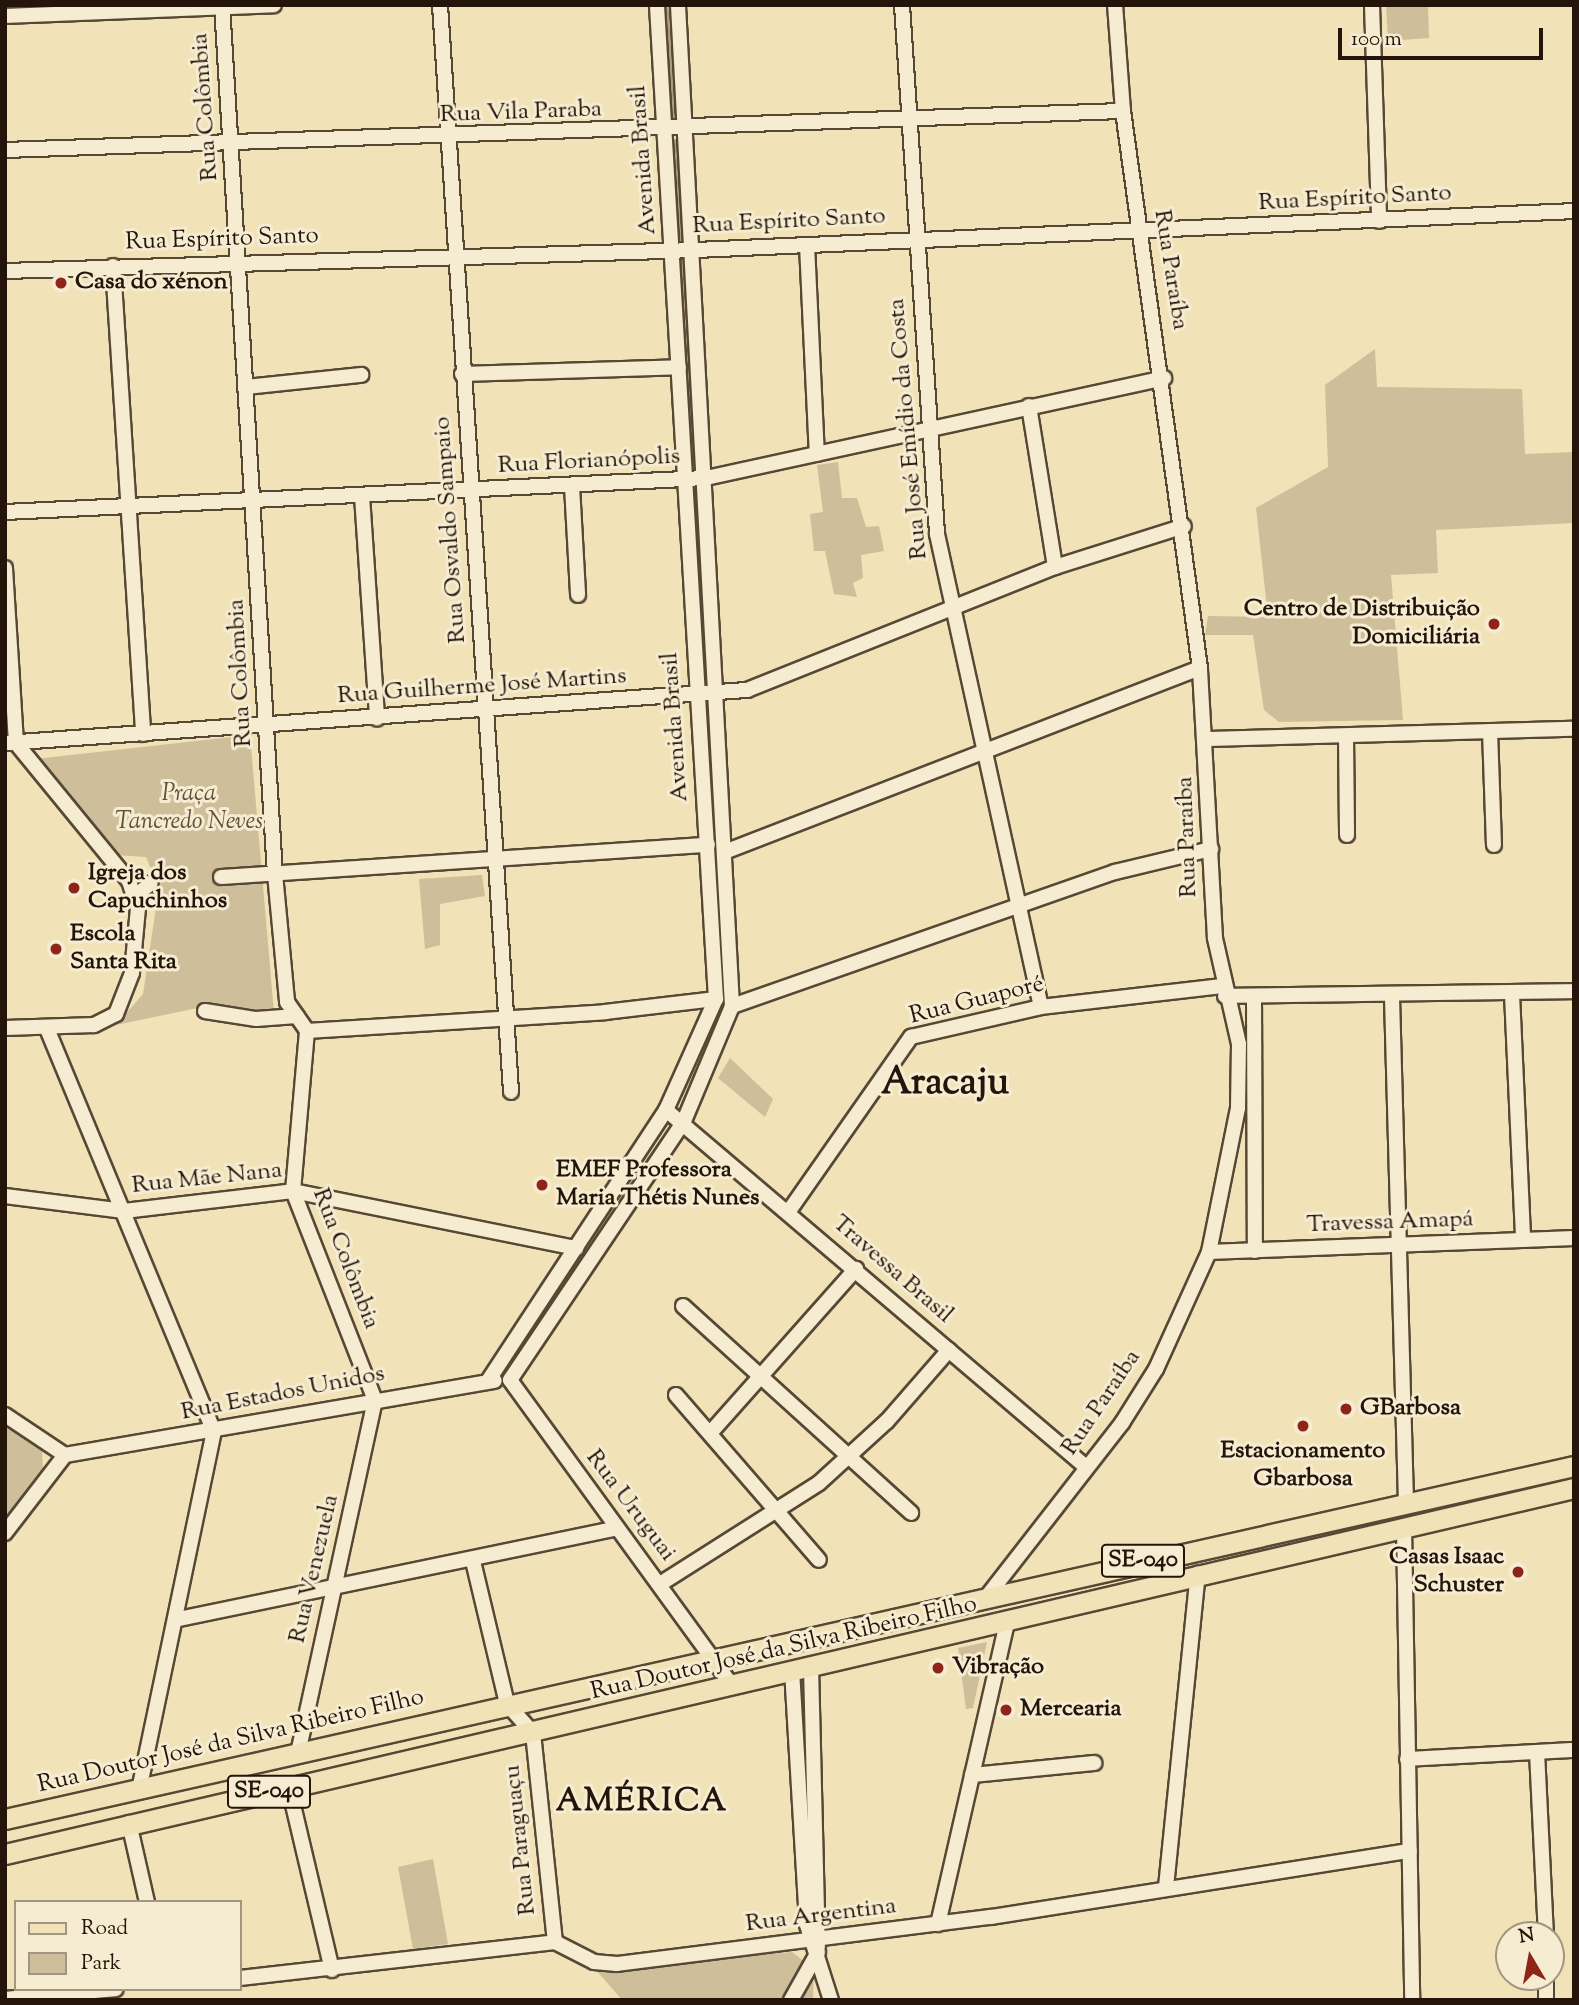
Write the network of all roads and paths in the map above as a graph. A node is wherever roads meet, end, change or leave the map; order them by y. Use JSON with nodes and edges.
{"nodes":[{"id":1,"x":274,"y":5,"type":"edge"},
{"id":2,"x":440,"y":5,"type":"edge"},
{"id":3,"x":657,"y":5,"type":"edge"},
{"id":4,"x":678,"y":5,"type":"edge"},
{"id":5,"x":902,"y":5,"type":"edge"},
{"id":6,"x":1115,"y":5,"type":"edge"},
{"id":7,"x":1372,"y":5,"type":"edge"},
{"id":8,"x":222,"y":6,"type":"edge"},
{"id":9,"x":5,"y":16,"type":"edge"},
{"id":10,"x":1123,"y":111,"type":"junction"},
{"id":11,"x":909,"y":119,"type":"junction"},
{"id":12,"x":686,"y":130,"type":"junction"},
{"id":13,"x":664,"y":131,"type":"junction"},
{"id":14,"x":450,"y":139,"type":"junction"},
{"id":15,"x":232,"y":145,"type":"junction"},
{"id":16,"x":5,"y":150,"type":"edge"},
{"id":17,"x":1574,"y":211,"type":"edge"},
{"id":18,"x":1379,"y":221,"type":"junction"},
{"id":19,"x":1140,"y":229,"type":"junction"},
{"id":20,"x":916,"y":239,"type":"junction"},
{"id":21,"x":807,"y":245,"type":"junction"},
{"id":22,"x":672,"y":249,"type":"junction"},
{"id":23,"x":696,"y":250,"type":"junction"},
{"id":24,"x":454,"y":256,"type":"junction"},
{"id":25,"x":238,"y":263,"type":"junction"},
{"id":26,"x":113,"y":266,"type":"junction"},
{"id":27,"x":5,"y":271,"type":"edge"},
{"id":28,"x":679,"y":366,"type":"junction"},
{"id":29,"x":461,"y":374,"type":"junction"},
{"id":30,"x":361,"y":375,"type":"dead end"},
{"id":31,"x":1164,"y":378,"type":"junction"},
{"id":32,"x":246,"y":387,"type":"junction"},
{"id":33,"x":1029,"y":406,"type":"junction"},
{"id":34,"x":928,"y":428,"type":"junction"},
{"id":35,"x":817,"y":454,"type":"junction"},
{"id":36,"x":706,"y":478,"type":"junction"},
{"id":37,"x":684,"y":480,"type":"junction"},
{"id":38,"x":572,"y":486,"type":"junction"},
{"id":39,"x":473,"y":491,"type":"junction"},
{"id":40,"x":362,"y":496,"type":"junction"},
{"id":41,"x":253,"y":501,"type":"junction"},
{"id":42,"x":131,"y":506,"type":"junction"},
{"id":43,"x":5,"y":512,"type":"edge"},
{"id":44,"x":1184,"y":526,"type":"junction"},
{"id":45,"x":1055,"y":567,"type":"junction"},
{"id":46,"x":5,"y":568,"type":"edge"},
{"id":47,"x":578,"y":595,"type":"dead end"},
{"id":48,"x":951,"y":611,"type":"junction"},
{"id":49,"x":1200,"y":668,"type":"junction"},
{"id":50,"x":717,"y":694,"type":"junction"},
{"id":51,"x":694,"y":695,"type":"junction"},
{"id":52,"x":486,"y":710,"type":"junction"},
{"id":53,"x":377,"y":718,"type":"junction"},
{"id":54,"x":267,"y":726,"type":"junction"},
{"id":55,"x":1574,"y":729,"type":"edge"},
{"id":56,"x":1490,"y":731,"type":"junction"},
{"id":57,"x":143,"y":734,"type":"junction"},
{"id":58,"x":1346,"y":736,"type":"junction"},
{"id":59,"x":1207,"y":739,"type":"junction"},
{"id":60,"x":11,"y":743,"type":"edge"},
{"id":61,"x":986,"y":754,"type":"junction"},
{"id":62,"x":1347,"y":835,"type":"dead end"},
{"id":63,"x":708,"y":845,"type":"junction"},
{"id":64,"x":1493,"y":845,"type":"dead end"},
{"id":65,"x":1211,"y":849,"type":"junction"},
{"id":66,"x":727,"y":851,"type":"junction"},
{"id":67,"x":495,"y":861,"type":"junction"},
{"id":68,"x":275,"y":874,"type":"junction"},
{"id":69,"x":221,"y":877,"type":"dead end"},
{"id":70,"x":151,"y":883,"type":"dead end"},
{"id":71,"x":137,"y":895,"type":"junction"},
{"id":72,"x":1016,"y":908,"type":"junction"},
{"id":73,"x":1224,"y":991,"type":"junction"},
{"id":74,"x":1574,"y":992,"type":"edge"},
{"id":75,"x":1513,"y":994,"type":"junction"},
{"id":76,"x":1254,"y":997,"type":"junction"},
{"id":77,"x":1392,"y":998,"type":"junction"},
{"id":78,"x":716,"y":999,"type":"junction"},
{"id":79,"x":732,"y":1006,"type":"junction"},
{"id":80,"x":1041,"y":1007,"type":"junction"},
{"id":81,"x":205,"y":1011,"type":"dead end"},
{"id":82,"x":297,"y":1016,"type":"junction"},
{"id":83,"x":505,"y":1020,"type":"junction"},
{"id":84,"x":5,"y":1028,"type":"edge"},
{"id":85,"x":48,"y":1031,"type":"junction"},
{"id":86,"x":307,"y":1031,"type":"junction"},
{"id":87,"x":511,"y":1093,"type":"dead end"},
{"id":88,"x":666,"y":1110,"type":"junction"},
{"id":89,"x":684,"y":1121,"type":"junction"},
{"id":90,"x":293,"y":1191,"type":"junction"},
{"id":91,"x":5,"y":1196,"type":"edge"},
{"id":92,"x":124,"y":1211,"type":"junction"},
{"id":93,"x":789,"y":1211,"type":"junction"},
{"id":94,"x":1574,"y":1238,"type":"edge"},
{"id":95,"x":1523,"y":1240,"type":"junction"},
{"id":96,"x":1396,"y":1247,"type":"junction"},
{"id":97,"x":576,"y":1248,"type":"junction"},
{"id":98,"x":1255,"y":1251,"type":"junction"},
{"id":99,"x":1209,"y":1252,"type":"junction"},
{"id":100,"x":856,"y":1269,"type":"junction"},
{"id":101,"x":683,"y":1306,"type":"dead end"},
{"id":102,"x":949,"y":1350,"type":"junction"},
{"id":103,"x":764,"y":1374,"type":"junction"},
{"id":104,"x":510,"y":1380,"type":"junction"},
{"id":105,"x":488,"y":1381,"type":"junction"},
{"id":106,"x":676,"y":1395,"type":"dead end"},
{"id":107,"x":375,"y":1400,"type":"junction"},
{"id":108,"x":5,"y":1415,"type":"edge"},
{"id":109,"x":214,"y":1431,"type":"junction"},
{"id":110,"x":712,"y":1431,"type":"junction"},
{"id":111,"x":65,"y":1455,"type":"junction"},
{"id":112,"x":853,"y":1455,"type":"junction"},
{"id":113,"x":1574,"y":1466,"type":"edge"},
{"id":114,"x":1086,"y":1467,"type":"junction"},
{"id":115,"x":1574,"y":1488,"type":"edge"},
{"id":116,"x":1406,"y":1502,"type":"junction"},
{"id":117,"x":779,"y":1508,"type":"junction"},
{"id":118,"x":911,"y":1513,"type":"dead end"},
{"id":119,"x":1404,"y":1527,"type":"junction"},
{"id":120,"x":617,"y":1528,"type":"junction"},
{"id":121,"x":5,"y":1532,"type":"edge"},
{"id":122,"x":473,"y":1560,"type":"junction"},
{"id":123,"x":819,"y":1560,"type":"dead end"},
{"id":124,"x":1198,"y":1574,"type":"junction"},
{"id":125,"x":660,"y":1584,"type":"junction"},
{"id":126,"x":331,"y":1591,"type":"junction"},
{"id":127,"x":985,"y":1599,"type":"junction"},
{"id":128,"x":180,"y":1619,"type":"junction"},
{"id":129,"x":1007,"y":1622,"type":"junction"},
{"id":130,"x":713,"y":1659,"type":"junction"},
{"id":131,"x":801,"y":1668,"type":"junction"},
{"id":132,"x":732,"y":1685,"type":"junction"},
{"id":133,"x":507,"y":1704,"type":"junction"},
{"id":134,"x":533,"y":1733,"type":"junction"},
{"id":135,"x":299,"y":1749,"type":"junction"},
{"id":136,"x":1574,"y":1750,"type":"edge"},
{"id":137,"x":1537,"y":1752,"type":"junction"},
{"id":138,"x":1407,"y":1759,"type":"junction"},
{"id":139,"x":1094,"y":1763,"type":"dead end"},
{"id":140,"x":972,"y":1775,"type":"junction"},
{"id":141,"x":140,"y":1785,"type":"junction"},
{"id":142,"x":289,"y":1788,"type":"junction"},
{"id":143,"x":5,"y":1819,"type":"edge"},
{"id":144,"x":129,"y":1823,"type":"junction"},
{"id":145,"x":1410,"y":1851,"type":"junction"},
{"id":146,"x":5,"y":1854,"type":"edge"},
{"id":147,"x":1166,"y":1886,"type":"junction"},
{"id":148,"x":147,"y":1900,"type":"edge"},
{"id":149,"x":1545,"y":1921,"type":"edge"},
{"id":150,"x":938,"y":1924,"type":"junction"},
{"id":151,"x":555,"y":1942,"type":"junction"},
{"id":152,"x":817,"y":1944,"type":"junction"},
{"id":153,"x":332,"y":1970,"type":"junction"},
{"id":154,"x":242,"y":1978,"type":"edge"},
{"id":155,"x":94,"y":1991,"type":"edge"},
{"id":156,"x":5,"y":1999,"type":"edge"},
{"id":157,"x":791,"y":2000,"type":"edge"},
{"id":158,"x":831,"y":2000,"type":"edge"},
{"id":159,"x":1412,"y":2000,"type":"edge"}],
"edges":[{"from":1,"to":8,"type":"street"},
{"from":2,"to":14,"type":"street","name":"Rua Osvaldo Sampaio"},
{"from":3,"to":13,"type":"street","name":"Avenida Brasil"},
{"from":4,"to":12,"type":"street","name":"Avenida Brasil"},
{"from":5,"to":11,"type":"street","name":"Rua José Emídio da Costa"},
{"from":6,"to":10,"type":"street","name":"Rua Paraíba"},
{"from":7,"to":18,"type":"street"},
{"from":8,"to":9,"type":"street"},
{"from":8,"to":15,"type":"street","name":"Rua Colômbia"},
{"from":10,"to":11,"type":"street","name":"Rua Vila Paraba"},
{"from":10,"to":19,"type":"street","name":"Rua Paraíba"},
{"from":11,"to":12,"type":"street","name":"Rua Vila Paraba"},
{"from":11,"to":20,"type":"street","name":"Rua José Emídio da Costa"},
{"from":12,"to":13,"type":"street","name":"Rua Vila Paraba"},
{"from":12,"to":23,"type":"street","name":"Avenida Brasil"},
{"from":13,"to":14,"type":"street","name":"Rua Vila Paraba"},
{"from":13,"to":22,"type":"street","name":"Avenida Brasil"},
{"from":14,"to":15,"type":"street","name":"Rua Vila Paraba"},
{"from":14,"to":24,"type":"street","name":"Rua Osvaldo Sampaio"},
{"from":15,"to":16,"type":"street","name":"Rua Vila Paraba"},
{"from":15,"to":25,"type":"street","name":"Rua Colômbia"},
{"from":17,"to":18,"type":"street","name":"Rua Espírito Santo"},
{"from":18,"to":19,"type":"street","name":"Rua Espírito Santo"},
{"from":19,"to":20,"type":"street","name":"Rua Espírito Santo"},
{"from":19,"to":31,"type":"street","name":"Rua Paraíba"},
{"from":20,"to":21,"type":"street","name":"Rua Espírito Santo"},
{"from":20,"to":34,"type":"street","name":"Rua José Emídio da Costa"},
{"from":21,"to":23,"type":"street","name":"Rua Espírito Santo"},
{"from":21,"to":35,"type":"street"},
{"from":22,"to":23,"type":"street","name":"Rua Espírito Santo"},
{"from":22,"to":24,"type":"street","name":"Rua Espírito Santo"},
{"from":22,"to":28,"type":"street","name":"Avenida Brasil"},
{"from":23,"to":36,"type":"street","name":"Avenida Brasil"},
{"from":24,"to":25,"type":"street","name":"Rua Espírito Santo"},
{"from":24,"to":29,"type":"street","name":"Rua Osvaldo Sampaio"},
{"from":25,"to":26,"type":"street","name":"Rua Espírito Santo"},
{"from":25,"to":32,"type":"street","name":"Rua Colômbia"},
{"from":26,"to":27,"type":"street","name":"Rua Espírito Santo"},
{"from":26,"to":42,"type":"street"},
{"from":28,"to":29,"type":"street"},
{"from":28,"to":37,"type":"street","name":"Avenida Brasil"},
{"from":29,"to":39,"type":"street","name":"Rua Osvaldo Sampaio"},
{"from":30,"to":32,"type":"street"},
{"from":31,"to":33,"type":"street","name":"Rua Florianópolis"},
{"from":31,"to":44,"type":"street","name":"Rua Paraíba"},
{"from":32,"to":41,"type":"street","name":"Rua Colômbia"},
{"from":33,"to":34,"type":"street","name":"Rua Florianópolis"},
{"from":33,"to":45,"type":"street"},
{"from":34,"to":35,"type":"street","name":"Rua Florianópolis"},
{"from":34,"to":48,"type":"street","name":"Rua José Emídio da Costa"},
{"from":35,"to":36,"type":"street","name":"Rua Florianópolis"},
{"from":36,"to":37,"type":"street","name":"Rua Florianópolis"},
{"from":36,"to":50,"type":"street","name":"Avenida Brasil"},
{"from":37,"to":38,"type":"street","name":"Rua Florianópolis"},
{"from":37,"to":51,"type":"street","name":"Avenida Brasil"},
{"from":38,"to":39,"type":"street","name":"Rua Florianópolis"},
{"from":38,"to":47,"type":"street"},
{"from":39,"to":40,"type":"street","name":"Rua Florianópolis"},
{"from":39,"to":52,"type":"street","name":"Rua Osvaldo Sampaio"},
{"from":40,"to":41,"type":"street","name":"Rua Florianópolis"},
{"from":40,"to":53,"type":"street"},
{"from":41,"to":42,"type":"street","name":"Rua Florianópolis"},
{"from":41,"to":54,"type":"street","name":"Rua Colômbia"},
{"from":42,"to":43,"type":"street","name":"Rua Florianópolis"},
{"from":42,"to":57,"type":"street"},
{"from":44,"to":45,"type":"street","name":"Rua Guilherme José Martins"},
{"from":44,"to":49,"type":"street","name":"Rua Paraíba"},
{"from":45,"to":48,"type":"street","name":"Rua Guilherme José Martins"},
{"from":46,"to":60,"type":"street"},
{"from":48,"to":50,"type":"street","name":"Rua Guilherme José Martins"},
{"from":48,"to":61,"type":"street","name":"Rua José Emídio da Costa"},
{"from":49,"to":59,"type":"street","name":"Rua Paraíba"},
{"from":49,"to":61,"type":"street"},
{"from":50,"to":51,"type":"street","name":"Rua Guilherme José Martins"},
{"from":50,"to":66,"type":"street","name":"Avenida Brasil"},
{"from":51,"to":52,"type":"street","name":"Rua Guilherme José Martins"},
{"from":51,"to":63,"type":"street","name":"Avenida Brasil"},
{"from":52,"to":53,"type":"street","name":"Rua Guilherme José Martins"},
{"from":52,"to":67,"type":"street","name":"Rua Osvaldo Sampaio"},
{"from":53,"to":54,"type":"street","name":"Rua Guilherme José Martins"},
{"from":54,"to":57,"type":"street","name":"Rua Guilherme José Martins"},
{"from":54,"to":68,"type":"street","name":"Rua Colômbia"},
{"from":55,"to":56,"type":"street"},
{"from":56,"to":58,"type":"street"},
{"from":56,"to":64,"type":"street"},
{"from":57,"to":60,"type":"street","name":"Rua Guilherme José Martins"},
{"from":58,"to":59,"type":"street"},
{"from":58,"to":62,"type":"street"},
{"from":59,"to":65,"type":"street","name":"Rua Paraíba"},
{"from":60,"to":71,"type":"street"},
{"from":61,"to":66,"type":"street"},
{"from":61,"to":72,"type":"street","name":"Rua José Emídio da Costa"},
{"from":63,"to":67,"type":"street"},
{"from":63,"to":78,"type":"street","name":"Avenida Brasil"},
{"from":65,"to":72,"type":"street"},
{"from":65,"to":73,"type":"street","name":"Rua Paraíba"},
{"from":66,"to":79,"type":"street","name":"Avenida Brasil"},
{"from":67,"to":68,"type":"street"},
{"from":67,"to":83,"type":"street","name":"Rua Osvaldo Sampaio"},
{"from":68,"to":69,"type":"street"},
{"from":68,"to":82,"type":"street","name":"Rua Colômbia"},
{"from":70,"to":71,"type":"street"},
{"from":71,"to":85,"type":"street"},
{"from":72,"to":79,"type":"street"},
{"from":72,"to":80,"type":"street","name":"Rua José Emídio da Costa"},
{"from":73,"to":76,"type":"street","name":"Rua Guaporé"},
{"from":73,"to":80,"type":"street","name":"Rua Guaporé"},
{"from":73,"to":99,"type":"street","name":"Rua Paraíba"},
{"from":74,"to":75,"type":"street","name":"Rua Guaporé"},
{"from":75,"to":77,"type":"street","name":"Rua Guaporé"},
{"from":75,"to":95,"type":"street"},
{"from":76,"to":77,"type":"street","name":"Rua Guaporé"},
{"from":76,"to":98,"type":"street"},
{"from":77,"to":96,"type":"street"},
{"from":78,"to":83,"type":"street"},
{"from":78,"to":88,"type":"street","name":"Avenida Brasil"},
{"from":79,"to":89,"type":"street","name":"Avenida Brasil"},
{"from":80,"to":93,"type":"street","name":"Rua Guaporé"},
{"from":81,"to":82,"type":"street"},
{"from":82,"to":86,"type":"street","name":"Rua Colômbia"},
{"from":83,"to":86,"type":"street"},
{"from":83,"to":87,"type":"street","name":"Rua Osvaldo Sampaio"},
{"from":84,"to":85,"type":"street"},
{"from":85,"to":92,"type":"street"},
{"from":86,"to":90,"type":"street","name":"Rua Colômbia"},
{"from":88,"to":89,"type":"street","name":"Travessa Brasil"},
{"from":88,"to":97,"type":"street","name":"Avenida Brasil"},
{"from":89,"to":93,"type":"street","name":"Travessa Brasil"},
{"from":89,"to":104,"type":"street","name":"Avenida Brasil"},
{"from":90,"to":92,"type":"street","name":"Rua Mãe Nana"},
{"from":90,"to":97,"type":"street","name":"Rua Mãe Nana"},
{"from":90,"to":107,"type":"street","name":"Rua Colômbia"},
{"from":91,"to":92,"type":"street","name":"Rua Mãe Nana"},
{"from":92,"to":109,"type":"street"},
{"from":93,"to":100,"type":"street","name":"Travessa Brasil"},
{"from":94,"to":95,"type":"street","name":"Travessa Amapá"},
{"from":95,"to":96,"type":"street","name":"Travessa Amapá"},
{"from":96,"to":98,"type":"street","name":"Travessa Amapá"},
{"from":96,"to":116,"type":"street"},
{"from":97,"to":105,"type":"street","name":"Avenida Brasil"},
{"from":98,"to":99,"type":"street","name":"Travessa Amapá"},
{"from":99,"to":114,"type":"street","name":"Rua Paraíba"},
{"from":100,"to":102,"type":"street","name":"Travessa Brasil"},
{"from":100,"to":103,"type":"street"},
{"from":101,"to":103,"type":"street"},
{"from":102,"to":112,"type":"street"},
{"from":102,"to":114,"type":"street","name":"Travessa Brasil"},
{"from":103,"to":110,"type":"street"},
{"from":103,"to":112,"type":"street"},
{"from":104,"to":105,"type":"street","name":"Rua Estados Unidos"},
{"from":104,"to":120,"type":"street","name":"Rua Uruguai"},
{"from":105,"to":107,"type":"street","name":"Rua Estados Unidos"},
{"from":106,"to":110,"type":"street"},
{"from":107,"to":109,"type":"street","name":"Rua Estados Unidos"},
{"from":107,"to":126,"type":"street","name":"Rua Venezuela"},
{"from":108,"to":111,"type":"street"},
{"from":109,"to":111,"type":"street","name":"Rua Estados Unidos"},
{"from":109,"to":128,"type":"street"},
{"from":110,"to":117,"type":"street"},
{"from":111,"to":121,"type":"street"},
{"from":112,"to":117,"type":"street"},
{"from":112,"to":118,"type":"street"},
{"from":113,"to":116,"type":"main road","name":"Rua Doutor José da Silva Ribeiro Filho","number":"SE-040"},
{"from":114,"to":127,"type":"street","name":"Rua Paraíba"},
{"from":115,"to":119,"type":"main road","name":"Rua Doutor José da Silva Ribeiro Filho","number":"SE-040"},
{"from":116,"to":127,"type":"main road","name":"Rua Doutor José da Silva Ribeiro Filho","number":"SE-040"},
{"from":117,"to":123,"type":"street"},
{"from":117,"to":125,"type":"street"},
{"from":119,"to":124,"type":"main road","name":"Rua Doutor José da Silva Ribeiro Filho","number":"SE-040"},
{"from":119,"to":138,"type":"street"},
{"from":120,"to":122,"type":"street"},
{"from":120,"to":125,"type":"street","name":"Rua Uruguai"},
{"from":122,"to":126,"type":"street"},
{"from":122,"to":133,"type":"street"},
{"from":124,"to":129,"type":"main road","name":"Rua Doutor José da Silva Ribeiro Filho","number":"SE-040"},
{"from":124,"to":147,"type":"street"},
{"from":125,"to":130,"type":"street","name":"Rua Uruguai"},
{"from":126,"to":128,"type":"street"},
{"from":126,"to":135,"type":"street","name":"Rua Venezuela"},
{"from":127,"to":130,"type":"main road","name":"Rua Doutor José da Silva Ribeiro Filho","number":"SE-040"},
{"from":128,"to":141,"type":"street"},
{"from":129,"to":131,"type":"main road","name":"Rua Doutor José da Silva Ribeiro Filho","number":"SE-040"},
{"from":129,"to":140,"type":"street"},
{"from":130,"to":132,"type":"street","name":"Rua Uruguai"},
{"from":130,"to":133,"type":"main road","name":"Rua Doutor José da Silva Ribeiro Filho","number":"SE-040"},
{"from":131,"to":132,"type":"main road","name":"Rua Doutor José da Silva Ribeiro Filho","number":"SE-040"},
{"from":131,"to":152,"type":"street"},
{"from":132,"to":134,"type":"main road","name":"Rua Doutor José da Silva Ribeiro Filho","number":"SE-040"},
{"from":133,"to":134,"type":"street"},
{"from":133,"to":135,"type":"main road","name":"Rua Doutor José da Silva Ribeiro Filho","number":"SE-040"},
{"from":134,"to":142,"type":"main road","name":"Rua Doutor José da Silva Ribeiro Filho","number":"SE-040"},
{"from":134,"to":151,"type":"street","name":"Rua Paraguaçu"},
{"from":135,"to":141,"type":"main road","name":"Rua Doutor José da Silva Ribeiro Filho","number":"SE-040"},
{"from":136,"to":137,"type":"street"},
{"from":137,"to":138,"type":"street"},
{"from":137,"to":149,"type":"street"},
{"from":138,"to":145,"type":"street"},
{"from":139,"to":140,"type":"street"},
{"from":140,"to":150,"type":"street"},
{"from":141,"to":143,"type":"main road","name":"Rua Doutor José da Silva Ribeiro Filho","number":"SE-040"},
{"from":142,"to":144,"type":"main road","name":"Rua Doutor José da Silva Ribeiro Filho","number":"SE-040"},
{"from":142,"to":153,"type":"street"},
{"from":144,"to":146,"type":"main road","name":"Rua Doutor José da Silva Ribeiro Filho","number":"SE-040"},
{"from":144,"to":148,"type":"street"},
{"from":145,"to":147,"type":"street","name":"Rua Argentina"},
{"from":145,"to":159,"type":"street"},
{"from":147,"to":150,"type":"street","name":"Rua Argentina"},
{"from":150,"to":152,"type":"street","name":"Rua Argentina"},
{"from":151,"to":152,"type":"street","name":"Rua Argentina"},
{"from":151,"to":153,"type":"street"},
{"from":152,"to":157,"type":"street"},
{"from":152,"to":158,"type":"street"},
{"from":153,"to":154,"type":"street"},
{"from":155,"to":156,"type":"street"}]}
